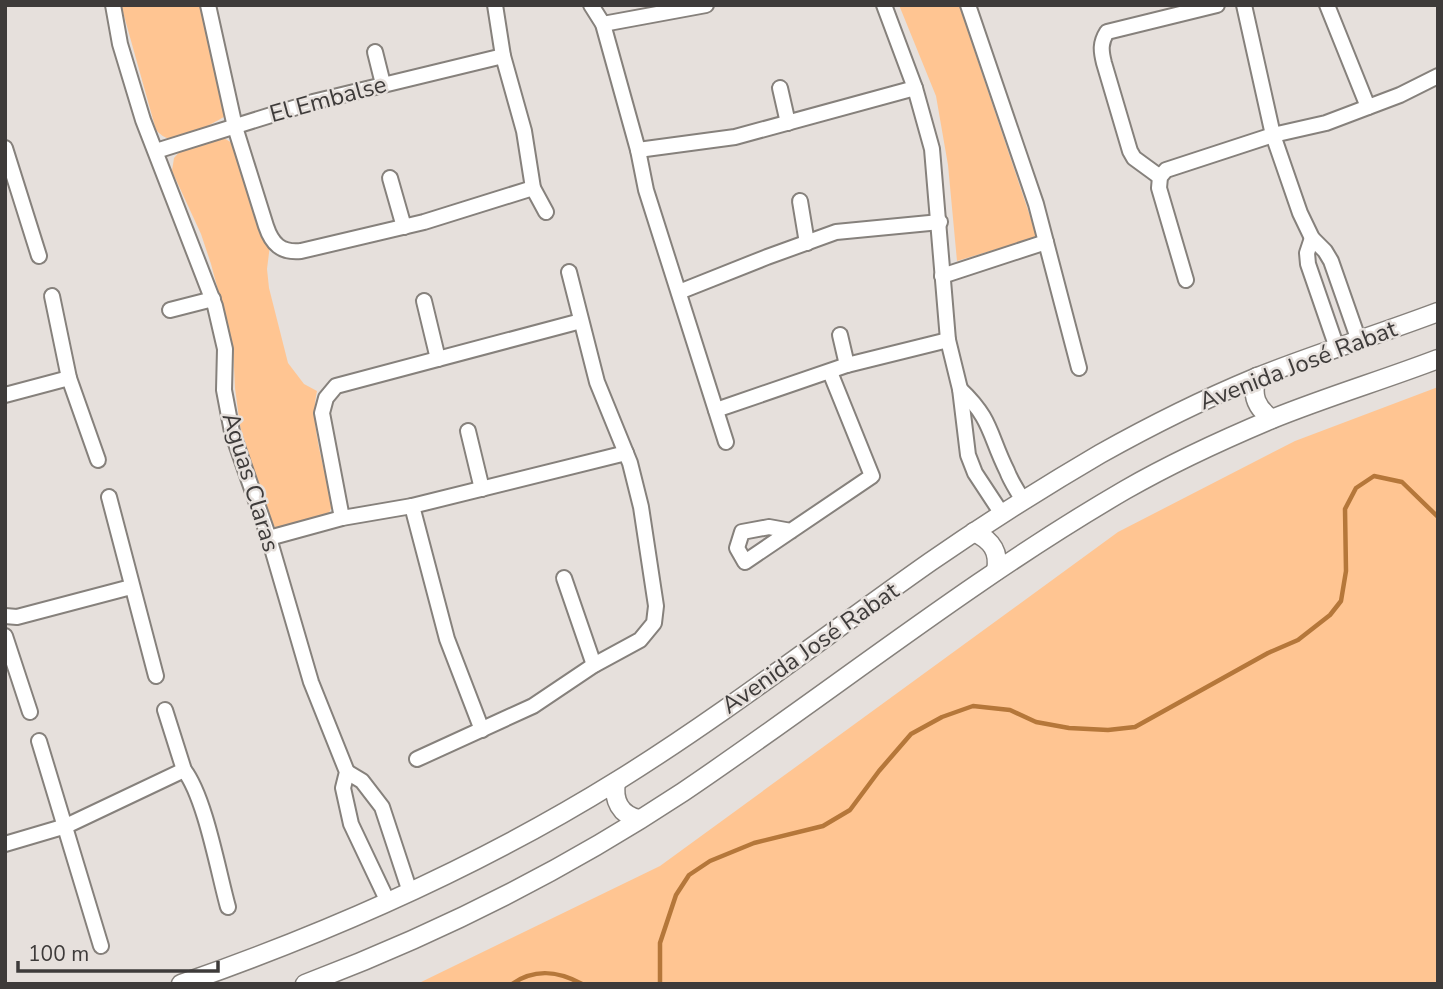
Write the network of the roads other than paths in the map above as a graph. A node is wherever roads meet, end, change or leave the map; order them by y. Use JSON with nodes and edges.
{"nodes":[{"id":1,"x":113,"y":5,"type":"edge"},
{"id":2,"x":208,"y":5,"type":"edge"},
{"id":3,"x":495,"y":5,"type":"edge"},
{"id":4,"x":591,"y":5,"type":"edge"},
{"id":5,"x":706,"y":5,"type":"edge"},
{"id":6,"x":884,"y":5,"type":"edge"},
{"id":7,"x":968,"y":5,"type":"edge"},
{"id":8,"x":1217,"y":5,"type":"edge"},
{"id":9,"x":1244,"y":5,"type":"edge"},
{"id":10,"x":1327,"y":5,"type":"edge"},
{"id":11,"x":603,"y":24,"type":"junction"},
{"id":12,"x":375,"y":52,"type":"dead end"},
{"id":13,"x":503,"y":56,"type":"junction"},
{"id":14,"x":1438,"y":76,"type":"edge"},
{"id":15,"x":383,"y":84,"type":"junction"},
{"id":16,"x":780,"y":88,"type":"dead end"},
{"id":17,"x":915,"y":88,"type":"junction"},
{"id":18,"x":1368,"y":107,"type":"junction"},
{"id":19,"x":788,"y":123,"type":"junction"},
{"id":20,"x":235,"y":127,"type":"junction"},
{"id":21,"x":1273,"y":135,"type":"junction"},
{"id":22,"x":638,"y":150,"type":"junction"},
{"id":23,"x":156,"y":151,"type":"junction"},
{"id":24,"x":6,"y":156,"type":"edge"},
{"id":25,"x":1160,"y":177,"type":"junction"},
{"id":26,"x":390,"y":178,"type":"dead end"},
{"id":27,"x":533,"y":188,"type":"junction"},
{"id":28,"x":800,"y":201,"type":"dead end"},
{"id":29,"x":546,"y":212,"type":"dead end"},
{"id":30,"x":940,"y":222,"type":"junction"},
{"id":31,"x":404,"y":227,"type":"junction"},
{"id":32,"x":1312,"y":238,"type":"junction"},
{"id":33,"x":1046,"y":242,"type":"junction"},
{"id":34,"x":807,"y":243,"type":"junction"},
{"id":35,"x":38,"y":256,"type":"dead end"},
{"id":36,"x":569,"y":272,"type":"dead end"},
{"id":37,"x":942,"y":276,"type":"junction"},
{"id":38,"x":1186,"y":280,"type":"dead end"},
{"id":39,"x":679,"y":292,"type":"junction"},
{"id":40,"x":52,"y":296,"type":"dead end"},
{"id":41,"x":213,"y":299,"type":"junction"},
{"id":42,"x":424,"y":301,"type":"dead end"},
{"id":43,"x":170,"y":310,"type":"dead end"},
{"id":44,"x":1438,"y":312,"type":"edge"},
{"id":45,"x":581,"y":321,"type":"junction"},
{"id":46,"x":840,"y":335,"type":"dead end"},
{"id":47,"x":948,"y":340,"type":"junction"},
{"id":48,"x":1359,"y":341,"type":"junction"},
{"id":49,"x":1338,"y":348,"type":"junction"},
{"id":50,"x":438,"y":359,"type":"junction"},
{"id":51,"x":1438,"y":359,"type":"edge"},
{"id":52,"x":847,"y":365,"type":"junction"},
{"id":53,"x":1079,"y":368,"type":"dead end"},
{"id":54,"x":830,"y":372,"type":"junction"},
{"id":55,"x":1257,"y":377,"type":"junction"},
{"id":56,"x":69,"y":379,"type":"junction"},
{"id":57,"x":960,"y":389,"type":"junction"},
{"id":58,"x":5,"y":395,"type":"edge"},
{"id":59,"x":716,"y":410,"type":"junction"},
{"id":60,"x":1272,"y":419,"type":"junction"},
{"id":61,"x":468,"y":431,"type":"dead end"},
{"id":62,"x":726,"y":442,"type":"dead end"},
{"id":63,"x":626,"y":453,"type":"junction"},
{"id":64,"x":98,"y":460,"type":"dead end"},
{"id":65,"x":482,"y":489,"type":"junction"},
{"id":66,"x":109,"y":497,"type":"dead end"},
{"id":67,"x":1023,"y":501,"type":"junction"},
{"id":68,"x":412,"y":506,"type":"junction"},
{"id":69,"x":1002,"y":514,"type":"junction"},
{"id":70,"x":342,"y":518,"type":"junction"},
{"id":71,"x":791,"y":531,"type":"dead end"},
{"id":72,"x":974,"y":532,"type":"junction"},
{"id":73,"x":269,"y":538,"type":"junction"},
{"id":74,"x":996,"y":571,"type":"junction"},
{"id":75,"x":564,"y":578,"type":"dead end"},
{"id":76,"x":131,"y":587,"type":"junction"},
{"id":77,"x":5,"y":617,"type":"edge"},
{"id":78,"x":5,"y":636,"type":"edge"},
{"id":79,"x":594,"y":665,"type":"junction"},
{"id":80,"x":156,"y":676,"type":"dead end"},
{"id":81,"x":165,"y":710,"type":"dead end"},
{"id":82,"x":30,"y":712,"type":"dead end"},
{"id":83,"x":482,"y":730,"type":"junction"},
{"id":84,"x":40,"y":741,"type":"dead end"},
{"id":85,"x":417,"y":759,"type":"dead end"},
{"id":86,"x":184,"y":770,"type":"junction"},
{"id":87,"x":347,"y":772,"type":"junction"},
{"id":88,"x":616,"y":782,"type":"junction"},
{"id":89,"x":639,"y":819,"type":"junction"},
{"id":90,"x":66,"y":826,"type":"junction"},
{"id":91,"x":5,"y":844,"type":"edge"},
{"id":92,"x":410,"y":892,"type":"junction"},
{"id":93,"x":388,"y":902,"type":"junction"},
{"id":94,"x":228,"y":907,"type":"dead end"},
{"id":95,"x":101,"y":946,"type":"dead end"},
{"id":96,"x":181,"y":984,"type":"edge"},
{"id":97,"x":305,"y":984,"type":"edge"}],
"edges":[{"from":1,"to":23,"type":"street","name":"Aguas Claras"},
{"from":2,"to":20,"type":"street"},
{"from":3,"to":13,"type":"street"},
{"from":4,"to":11,"type":"street"},
{"from":5,"to":11,"type":"street"},
{"from":6,"to":17,"type":"street"},
{"from":7,"to":33,"type":"street"},
{"from":8,"to":25,"type":"street"},
{"from":9,"to":21,"type":"street"},
{"from":10,"to":18,"type":"street"},
{"from":11,"to":22,"type":"street"},
{"from":12,"to":15,"type":"street"},
{"from":13,"to":15,"type":"street","name":"El Embalse"},
{"from":13,"to":27,"type":"street"},
{"from":14,"to":18,"type":"street"},
{"from":15,"to":20,"type":"street","name":"El Embalse"},
{"from":16,"to":19,"type":"street"},
{"from":17,"to":19,"type":"street"},
{"from":17,"to":30,"type":"street"},
{"from":18,"to":21,"type":"street"},
{"from":19,"to":22,"type":"street"},
{"from":20,"to":23,"type":"street","name":"El Embalse"},
{"from":20,"to":31,"type":"street"},
{"from":21,"to":25,"type":"street"},
{"from":21,"to":32,"type":"street"},
{"from":22,"to":39,"type":"street"},
{"from":23,"to":41,"type":"street","name":"Aguas Claras"},
{"from":24,"to":35,"type":"street"},
{"from":25,"to":38,"type":"street"},
{"from":26,"to":31,"type":"street"},
{"from":27,"to":29,"type":"street"},
{"from":27,"to":31,"type":"street"},
{"from":28,"to":34,"type":"street"},
{"from":30,"to":34,"type":"street"},
{"from":30,"to":37,"type":"street"},
{"from":32,"to":48,"type":"street"},
{"from":32,"to":49,"type":"street"},
{"from":33,"to":37,"type":"street"},
{"from":33,"to":53,"type":"street"},
{"from":34,"to":39,"type":"street"},
{"from":36,"to":45,"type":"street"},
{"from":37,"to":47,"type":"street"},
{"from":39,"to":59,"type":"street"},
{"from":40,"to":56,"type":"street"},
{"from":41,"to":43,"type":"street"},
{"from":41,"to":73,"type":"street","name":"Aguas Claras"},
{"from":42,"to":50,"type":"street"},
{"from":44,"to":48,"type":"street","name":"Avenida José Rabat"},
{"from":45,"to":50,"type":"street"},
{"from":45,"to":63,"type":"street"},
{"from":46,"to":52,"type":"street"},
{"from":47,"to":52,"type":"street"},
{"from":47,"to":57,"type":"street"},
{"from":48,"to":49,"type":"street","name":"Avenida José Rabat"},
{"from":49,"to":55,"type":"street","name":"Avenida José Rabat"},
{"from":50,"to":70,"type":"street"},
{"from":51,"to":60,"type":"street","name":"Avenida José Rabat"},
{"from":52,"to":54,"type":"street"},
{"from":54,"to":59,"type":"street"},
{"from":54,"to":71,"type":"street"},
{"from":55,"to":60,"type":"street"},
{"from":55,"to":67,"type":"street","name":"Avenida José Rabat"},
{"from":56,"to":58,"type":"street"},
{"from":56,"to":64,"type":"street"},
{"from":57,"to":67,"type":"street"},
{"from":57,"to":69,"type":"street"},
{"from":59,"to":62,"type":"street"},
{"from":60,"to":74,"type":"street","name":"Avenida José Rabat"},
{"from":61,"to":65,"type":"street"},
{"from":63,"to":65,"type":"street"},
{"from":63,"to":79,"type":"street"},
{"from":65,"to":68,"type":"street"},
{"from":66,"to":76,"type":"street"},
{"from":67,"to":69,"type":"street","name":"Avenida José Rabat"},
{"from":68,"to":70,"type":"street"},
{"from":68,"to":83,"type":"street"},
{"from":69,"to":72,"type":"street","name":"Avenida José Rabat"},
{"from":70,"to":73,"type":"street"},
{"from":72,"to":74,"type":"street"},
{"from":72,"to":88,"type":"street","name":"Avenida José Rabat"},
{"from":73,"to":87,"type":"street","name":"Aguas Claras"},
{"from":74,"to":89,"type":"street","name":"Avenida José Rabat"},
{"from":75,"to":79,"type":"street"},
{"from":76,"to":77,"type":"street"},
{"from":76,"to":80,"type":"street"},
{"from":78,"to":82,"type":"street"},
{"from":79,"to":83,"type":"street"},
{"from":81,"to":86,"type":"street"},
{"from":83,"to":85,"type":"street"},
{"from":84,"to":90,"type":"street"},
{"from":86,"to":90,"type":"street"},
{"from":86,"to":94,"type":"street"},
{"from":87,"to":92,"type":"street","name":"Aguas Claras"},
{"from":87,"to":93,"type":"street","name":"Aguas Claras"},
{"from":88,"to":89,"type":"street"},
{"from":88,"to":92,"type":"street","name":"Avenida José Rabat"},
{"from":89,"to":97,"type":"street","name":"Avenida José Rabat"},
{"from":90,"to":91,"type":"street"},
{"from":90,"to":95,"type":"street"},
{"from":92,"to":93,"type":"street","name":"Avenida José Rabat"},
{"from":93,"to":96,"type":"street","name":"Avenida José Rabat"}]}
